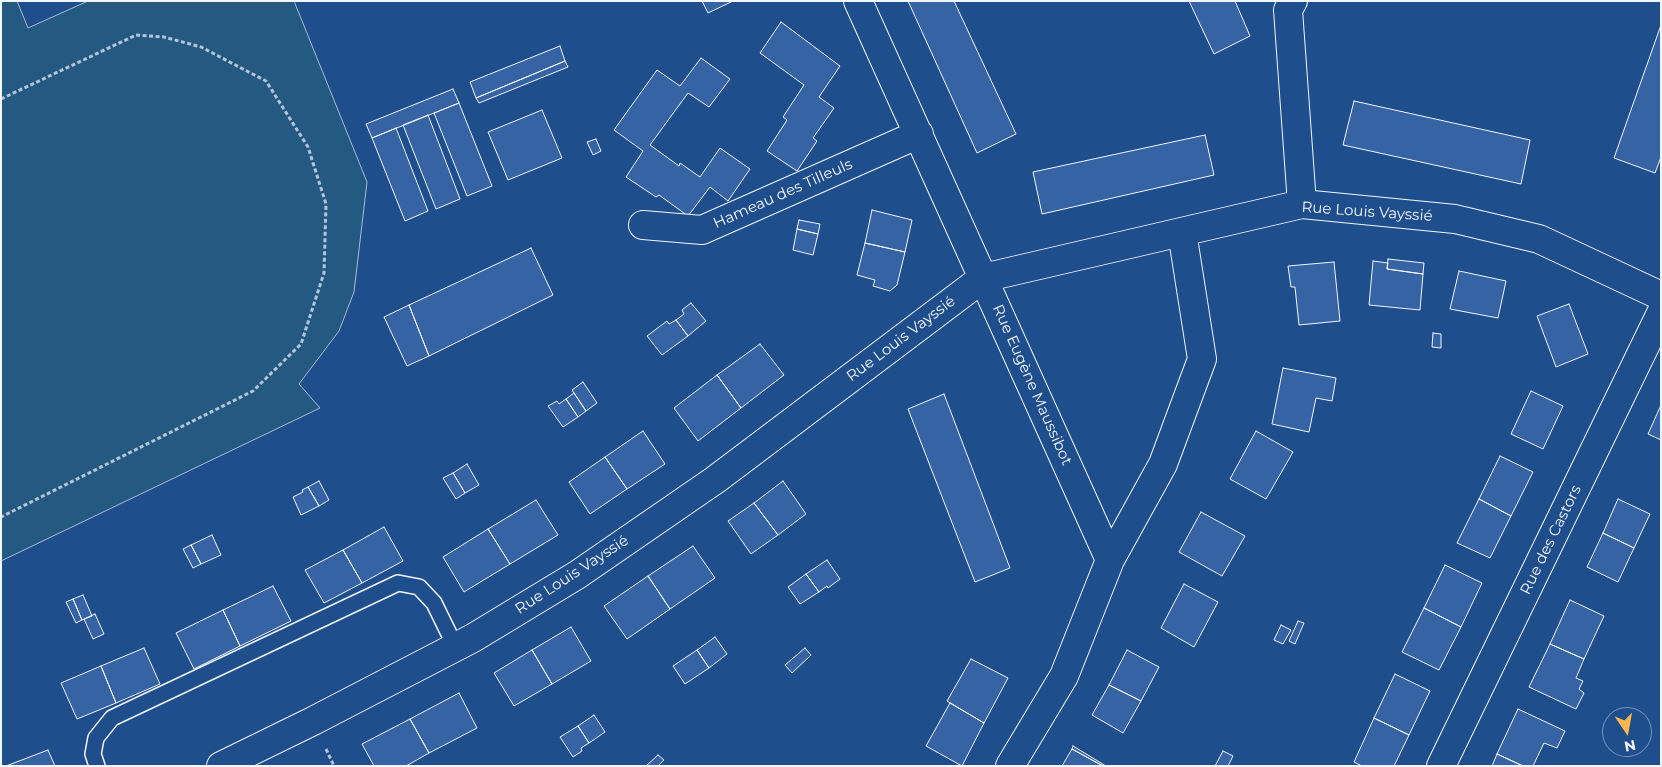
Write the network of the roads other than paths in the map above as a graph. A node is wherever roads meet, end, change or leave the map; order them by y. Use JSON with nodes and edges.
{"nodes":[{"id":1,"x":858,"y":1,"type":"edge"},
{"id":2,"x":1293,"y":1,"type":"edge"},
{"id":3,"x":918,"y":134,"type":"junction"},
{"id":4,"x":1302,"y":204,"type":"junction"},
{"id":5,"x":642,"y":226,"type":"dead end"},
{"id":6,"x":1182,"y":232,"type":"junction"},
{"id":7,"x":983,"y":278,"type":"junction"},
{"id":8,"x":1661,"y":296,"type":"edge"},
{"id":9,"x":1661,"y":313,"type":"edge"},
{"id":10,"x":1110,"y":560,"type":"junction"},
{"id":11,"x":455,"y":646,"type":"junction"},
{"id":12,"x":97,"y":766,"type":"edge"},
{"id":13,"x":221,"y":766,"type":"edge"},
{"id":14,"x":1010,"y":766,"type":"edge"},
{"id":15,"x":1442,"y":766,"type":"edge"}],
"edges":[{"from":1,"to":3,"type":"street","name":"Rue Eugène Maussibot"},
{"from":2,"to":4,"type":"street"},
{"from":3,"to":5,"type":"street","name":"Hameau des Tilleuls"},
{"from":3,"to":7,"type":"street","name":"Rue Eugène Maussibot"},
{"from":4,"to":6,"type":"street","name":"Rue Louis Vayssié"},
{"from":4,"to":8,"type":"street","name":"Rue Louis Vayssié"},
{"from":6,"to":7,"type":"street","name":"Rue Louis Vayssié"},
{"from":6,"to":10,"type":"street"},
{"from":7,"to":10,"type":"street","name":"Rue Eugène Maussibot"},
{"from":7,"to":11,"type":"street","name":"Rue Louis Vayssié"},
{"from":9,"to":15,"type":"street","name":"Rue des Castors"},
{"from":10,"to":14,"type":"street"},
{"from":11,"to":12,"type":"lane"},
{"from":11,"to":13,"type":"street","name":"Rue Louis Vayssié"}]}
